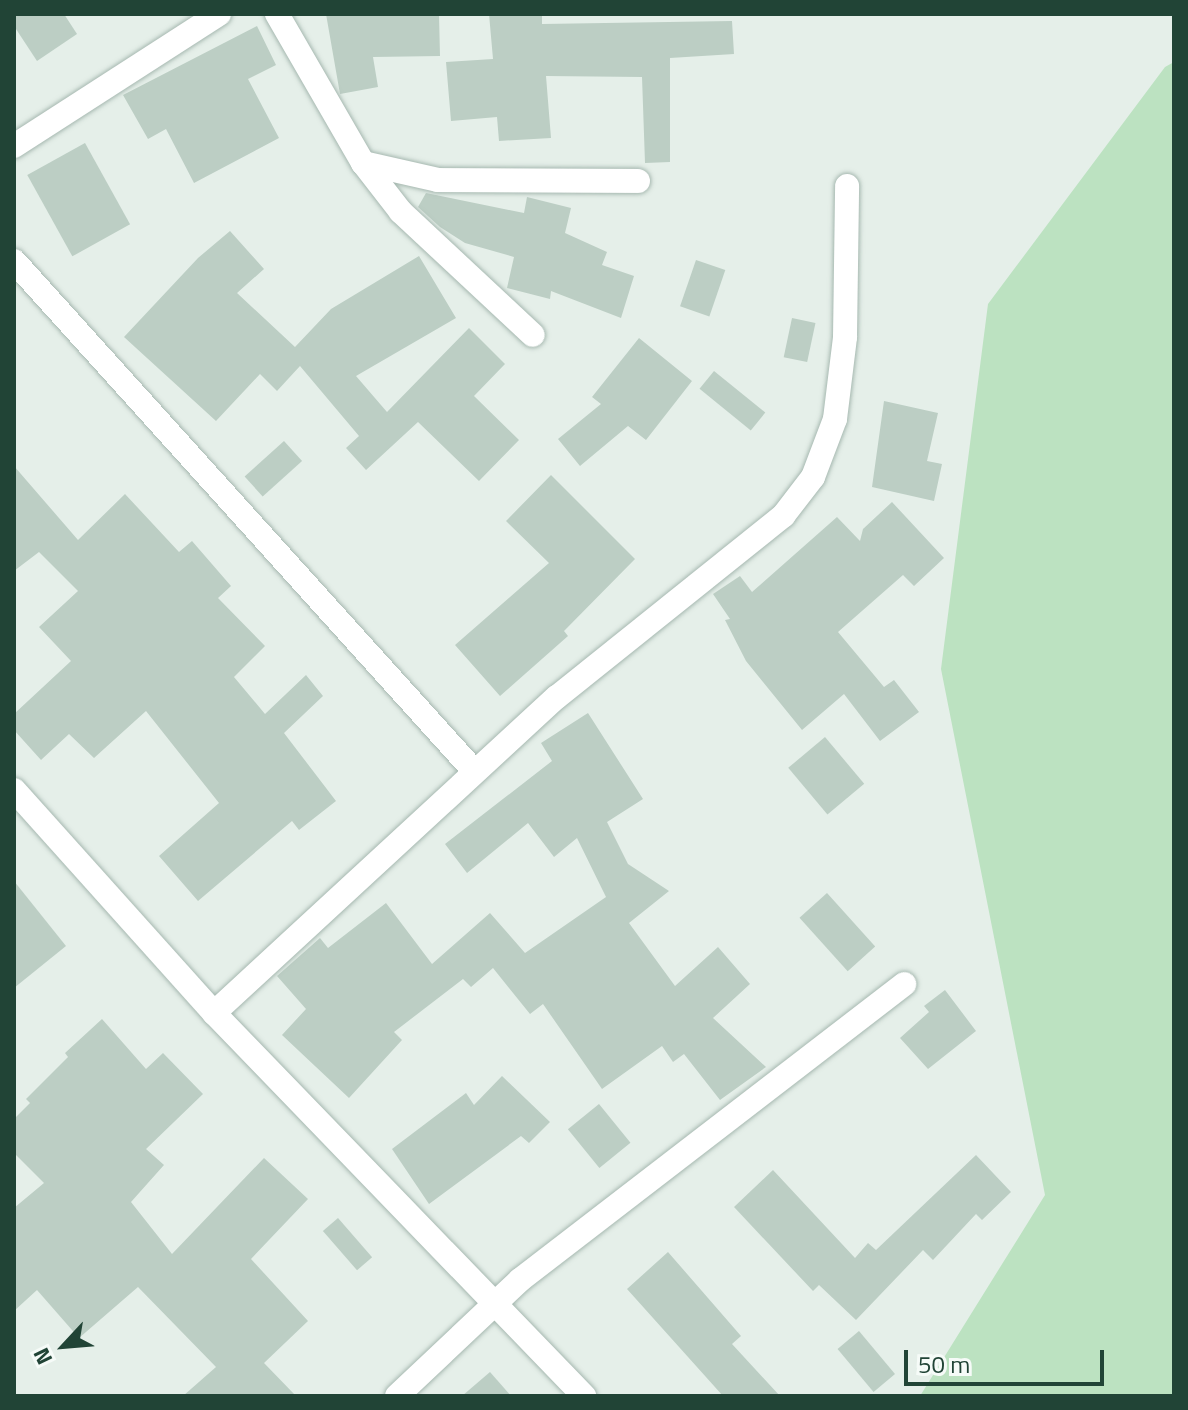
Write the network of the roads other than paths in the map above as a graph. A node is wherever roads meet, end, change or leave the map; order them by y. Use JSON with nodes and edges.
{"nodes":[{"id":1,"x":219,"y":14,"type":"edge"},
{"id":2,"x":277,"y":14,"type":"edge"},
{"id":3,"x":14,"y":146,"type":"edge"},
{"id":4,"x":363,"y":163,"type":"junction"},
{"id":5,"x":638,"y":181,"type":"dead end"},
{"id":6,"x":847,"y":186,"type":"dead end"},
{"id":7,"x":14,"y":261,"type":"edge"},
{"id":8,"x":533,"y":335,"type":"dead end"},
{"id":9,"x":475,"y":772,"type":"junction"},
{"id":10,"x":14,"y":790,"type":"edge"},
{"id":11,"x":904,"y":984,"type":"dead end"},
{"id":12,"x":214,"y":1013,"type":"junction"},
{"id":13,"x":497,"y":1303,"type":"junction"},
{"id":14,"x":397,"y":1396,"type":"edge"},
{"id":15,"x":584,"y":1396,"type":"edge"}],
"edges":[{"from":1,"to":3,"type":"street"},
{"from":2,"to":4,"type":"street"},
{"from":4,"to":5,"type":"street"},
{"from":4,"to":8,"type":"street"},
{"from":6,"to":9,"type":"street"},
{"from":7,"to":9,"type":"street"},
{"from":9,"to":12,"type":"street"},
{"from":10,"to":12,"type":"street"},
{"from":11,"to":13,"type":"street"},
{"from":12,"to":13,"type":"street"},
{"from":13,"to":14,"type":"street"},
{"from":13,"to":15,"type":"street"}]}
